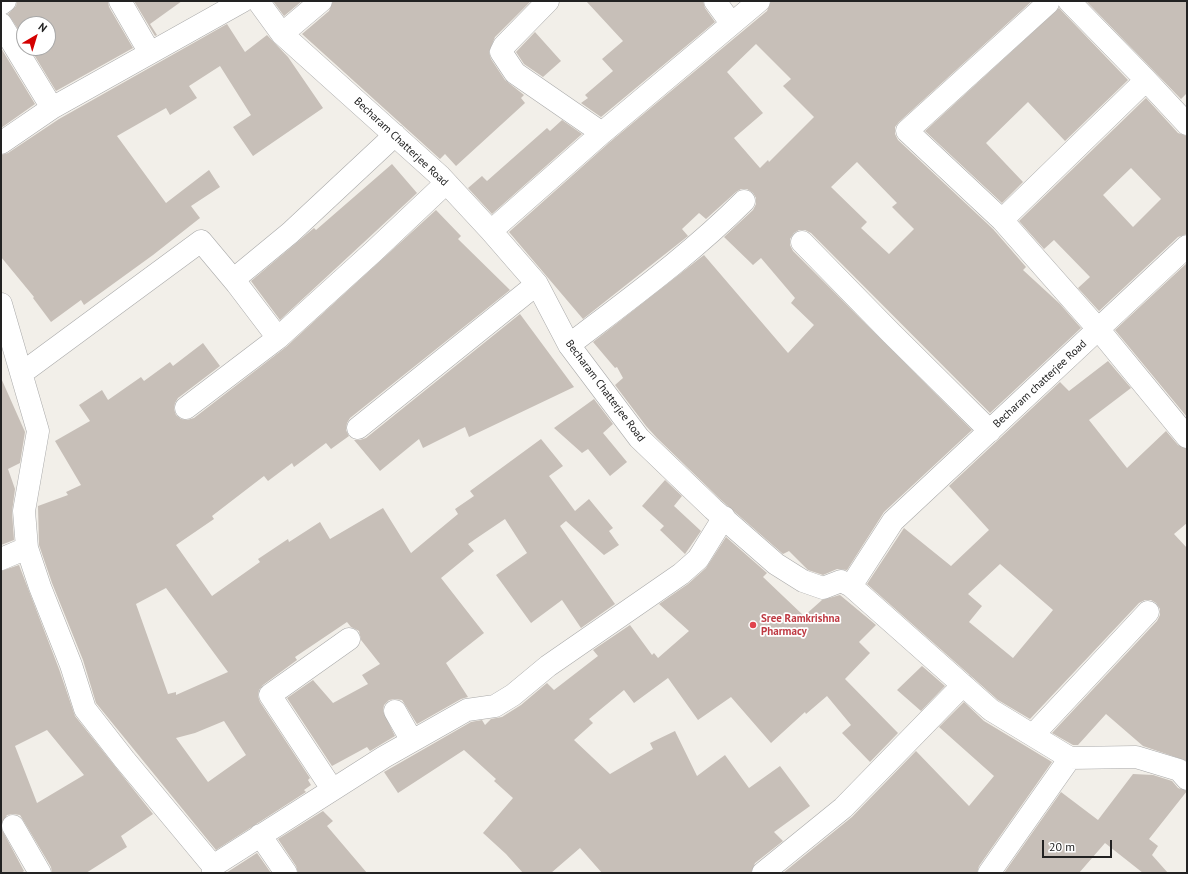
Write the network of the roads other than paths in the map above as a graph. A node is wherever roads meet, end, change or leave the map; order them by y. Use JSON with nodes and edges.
{"nodes":[{"id":1,"x":4,"y":1,"type":"edge"},
{"id":2,"x":120,"y":1,"type":"edge"},
{"id":3,"x":243,"y":1,"type":"edge"},
{"id":4,"x":258,"y":1,"type":"edge"},
{"id":5,"x":321,"y":1,"type":"edge"},
{"id":6,"x":548,"y":1,"type":"edge"},
{"id":7,"x":715,"y":1,"type":"edge"},
{"id":8,"x":759,"y":1,"type":"edge"},
{"id":9,"x":1069,"y":1,"type":"edge"},
{"id":10,"x":1051,"y":2,"type":"edge"},
{"id":11,"x":1,"y":4,"type":"edge"},
{"id":12,"x":731,"y":23,"type":"junction"},
{"id":13,"x":1,"y":24,"type":"edge"},
{"id":14,"x":282,"y":34,"type":"junction"},
{"id":15,"x":150,"y":53,"type":"junction"},
{"id":16,"x":1146,"y":80,"type":"junction"},
{"id":17,"x":52,"y":108,"type":"junction"},
{"id":18,"x":1186,"y":120,"type":"edge"},
{"id":19,"x":602,"y":133,"type":"junction"},
{"id":20,"x":394,"y":135,"type":"junction"},
{"id":21,"x":1,"y":143,"type":"edge"},
{"id":22,"x":446,"y":183,"type":"junction"},
{"id":23,"x":744,"y":201,"type":"dead end"},
{"id":24,"x":1002,"y":220,"type":"junction"},
{"id":25,"x":491,"y":231,"type":"junction"},
{"id":26,"x":802,"y":242,"type":"dead end"},
{"id":27,"x":1187,"y":246,"type":"edge"},
{"id":28,"x":237,"y":284,"type":"junction"},
{"id":29,"x":537,"y":284,"type":"junction"},
{"id":30,"x":1,"y":304,"type":"edge"},
{"id":31,"x":1099,"y":330,"type":"junction"},
{"id":32,"x":278,"y":338,"type":"junction"},
{"id":33,"x":569,"y":345,"type":"junction"},
{"id":34,"x":22,"y":373,"type":"junction"},
{"id":35,"x":186,"y":408,"type":"dead end"},
{"id":36,"x":358,"y":428,"type":"dead end"},
{"id":37,"x":990,"y":431,"type":"junction"},
{"id":38,"x":1187,"y":437,"type":"edge"},
{"id":39,"x":724,"y":517,"type":"junction"},
{"id":40,"x":27,"y":548,"type":"junction"},
{"id":41,"x":1,"y":559,"type":"edge"},
{"id":42,"x":851,"y":586,"type":"junction"},
{"id":43,"x":1148,"y":612,"type":"dead end"},
{"id":44,"x":348,"y":639,"type":"dead end"},
{"id":45,"x":963,"y":685,"type":"junction"},
{"id":46,"x":394,"y":711,"type":"dead end"},
{"id":47,"x":1033,"y":736,"type":"junction"},
{"id":48,"x":412,"y":741,"type":"junction"},
{"id":49,"x":1070,"y":758,"type":"junction"},
{"id":50,"x":1187,"y":779,"type":"edge"},
{"id":51,"x":332,"y":789,"type":"junction"},
{"id":52,"x":13,"y":826,"type":"dead end"},
{"id":53,"x":260,"y":835,"type":"junction"},
{"id":54,"x":213,"y":870,"type":"edge"},
{"id":55,"x":40,"y":873,"type":"edge"},
{"id":56,"x":286,"y":873,"type":"edge"},
{"id":57,"x":763,"y":873,"type":"edge"},
{"id":58,"x":988,"y":873,"type":"edge"}],
"edges":[{"from":1,"to":11,"type":"street"},
{"from":2,"to":15,"type":"street"},
{"from":3,"to":15,"type":"street"},
{"from":4,"to":14,"type":"street","name":"Becharam Chatterjee Road"},
{"from":5,"to":14,"type":"street"},
{"from":6,"to":19,"type":"street"},
{"from":7,"to":12,"type":"street"},
{"from":8,"to":12,"type":"street"},
{"from":9,"to":16,"type":"street"},
{"from":10,"to":24,"type":"street"},
{"from":12,"to":19,"type":"street"},
{"from":13,"to":17,"type":"street"},
{"from":14,"to":20,"type":"street","name":"Becharam Chatterjee Road"},
{"from":15,"to":17,"type":"street"},
{"from":16,"to":18,"type":"street"},
{"from":16,"to":24,"type":"street"},
{"from":17,"to":21,"type":"street"},
{"from":19,"to":25,"type":"street"},
{"from":20,"to":22,"type":"street","name":"Becharam Chatterjee Road"},
{"from":20,"to":28,"type":"street"},
{"from":22,"to":25,"type":"street","name":"Becharam Chatterjee Road"},
{"from":22,"to":32,"type":"street"},
{"from":23,"to":33,"type":"street"},
{"from":24,"to":31,"type":"street"},
{"from":25,"to":29,"type":"street","name":"Becharam Chatterjee Road"},
{"from":26,"to":37,"type":"street"},
{"from":27,"to":31,"type":"street","name":"Becharam chatterjee Road"},
{"from":28,"to":32,"type":"street"},
{"from":28,"to":34,"type":"street"},
{"from":29,"to":33,"type":"street","name":"Becharam Chatterjee Road"},
{"from":29,"to":36,"type":"street"},
{"from":30,"to":34,"type":"street"},
{"from":31,"to":37,"type":"street","name":"Becharam chatterjee Road"},
{"from":31,"to":38,"type":"street"},
{"from":32,"to":35,"type":"street"},
{"from":33,"to":39,"type":"street","name":"Becharam Chatterjee Road"},
{"from":34,"to":40,"type":"street"},
{"from":37,"to":42,"type":"street","name":"Becharam chatterjee Road"},
{"from":39,"to":42,"type":"street","name":"Becharam Chatterjee Road"},
{"from":39,"to":48,"type":"street"},
{"from":40,"to":41,"type":"street"},
{"from":40,"to":54,"type":"street"},
{"from":42,"to":45,"type":"street"},
{"from":43,"to":47,"type":"street"},
{"from":44,"to":51,"type":"street"},
{"from":45,"to":47,"type":"street"},
{"from":45,"to":57,"type":"street"},
{"from":46,"to":48,"type":"street"},
{"from":47,"to":49,"type":"street"},
{"from":48,"to":51,"type":"street"},
{"from":49,"to":50,"type":"street"},
{"from":49,"to":58,"type":"street"},
{"from":51,"to":53,"type":"street"},
{"from":52,"to":55,"type":"street"},
{"from":53,"to":54,"type":"street"},
{"from":53,"to":56,"type":"street"}]}
